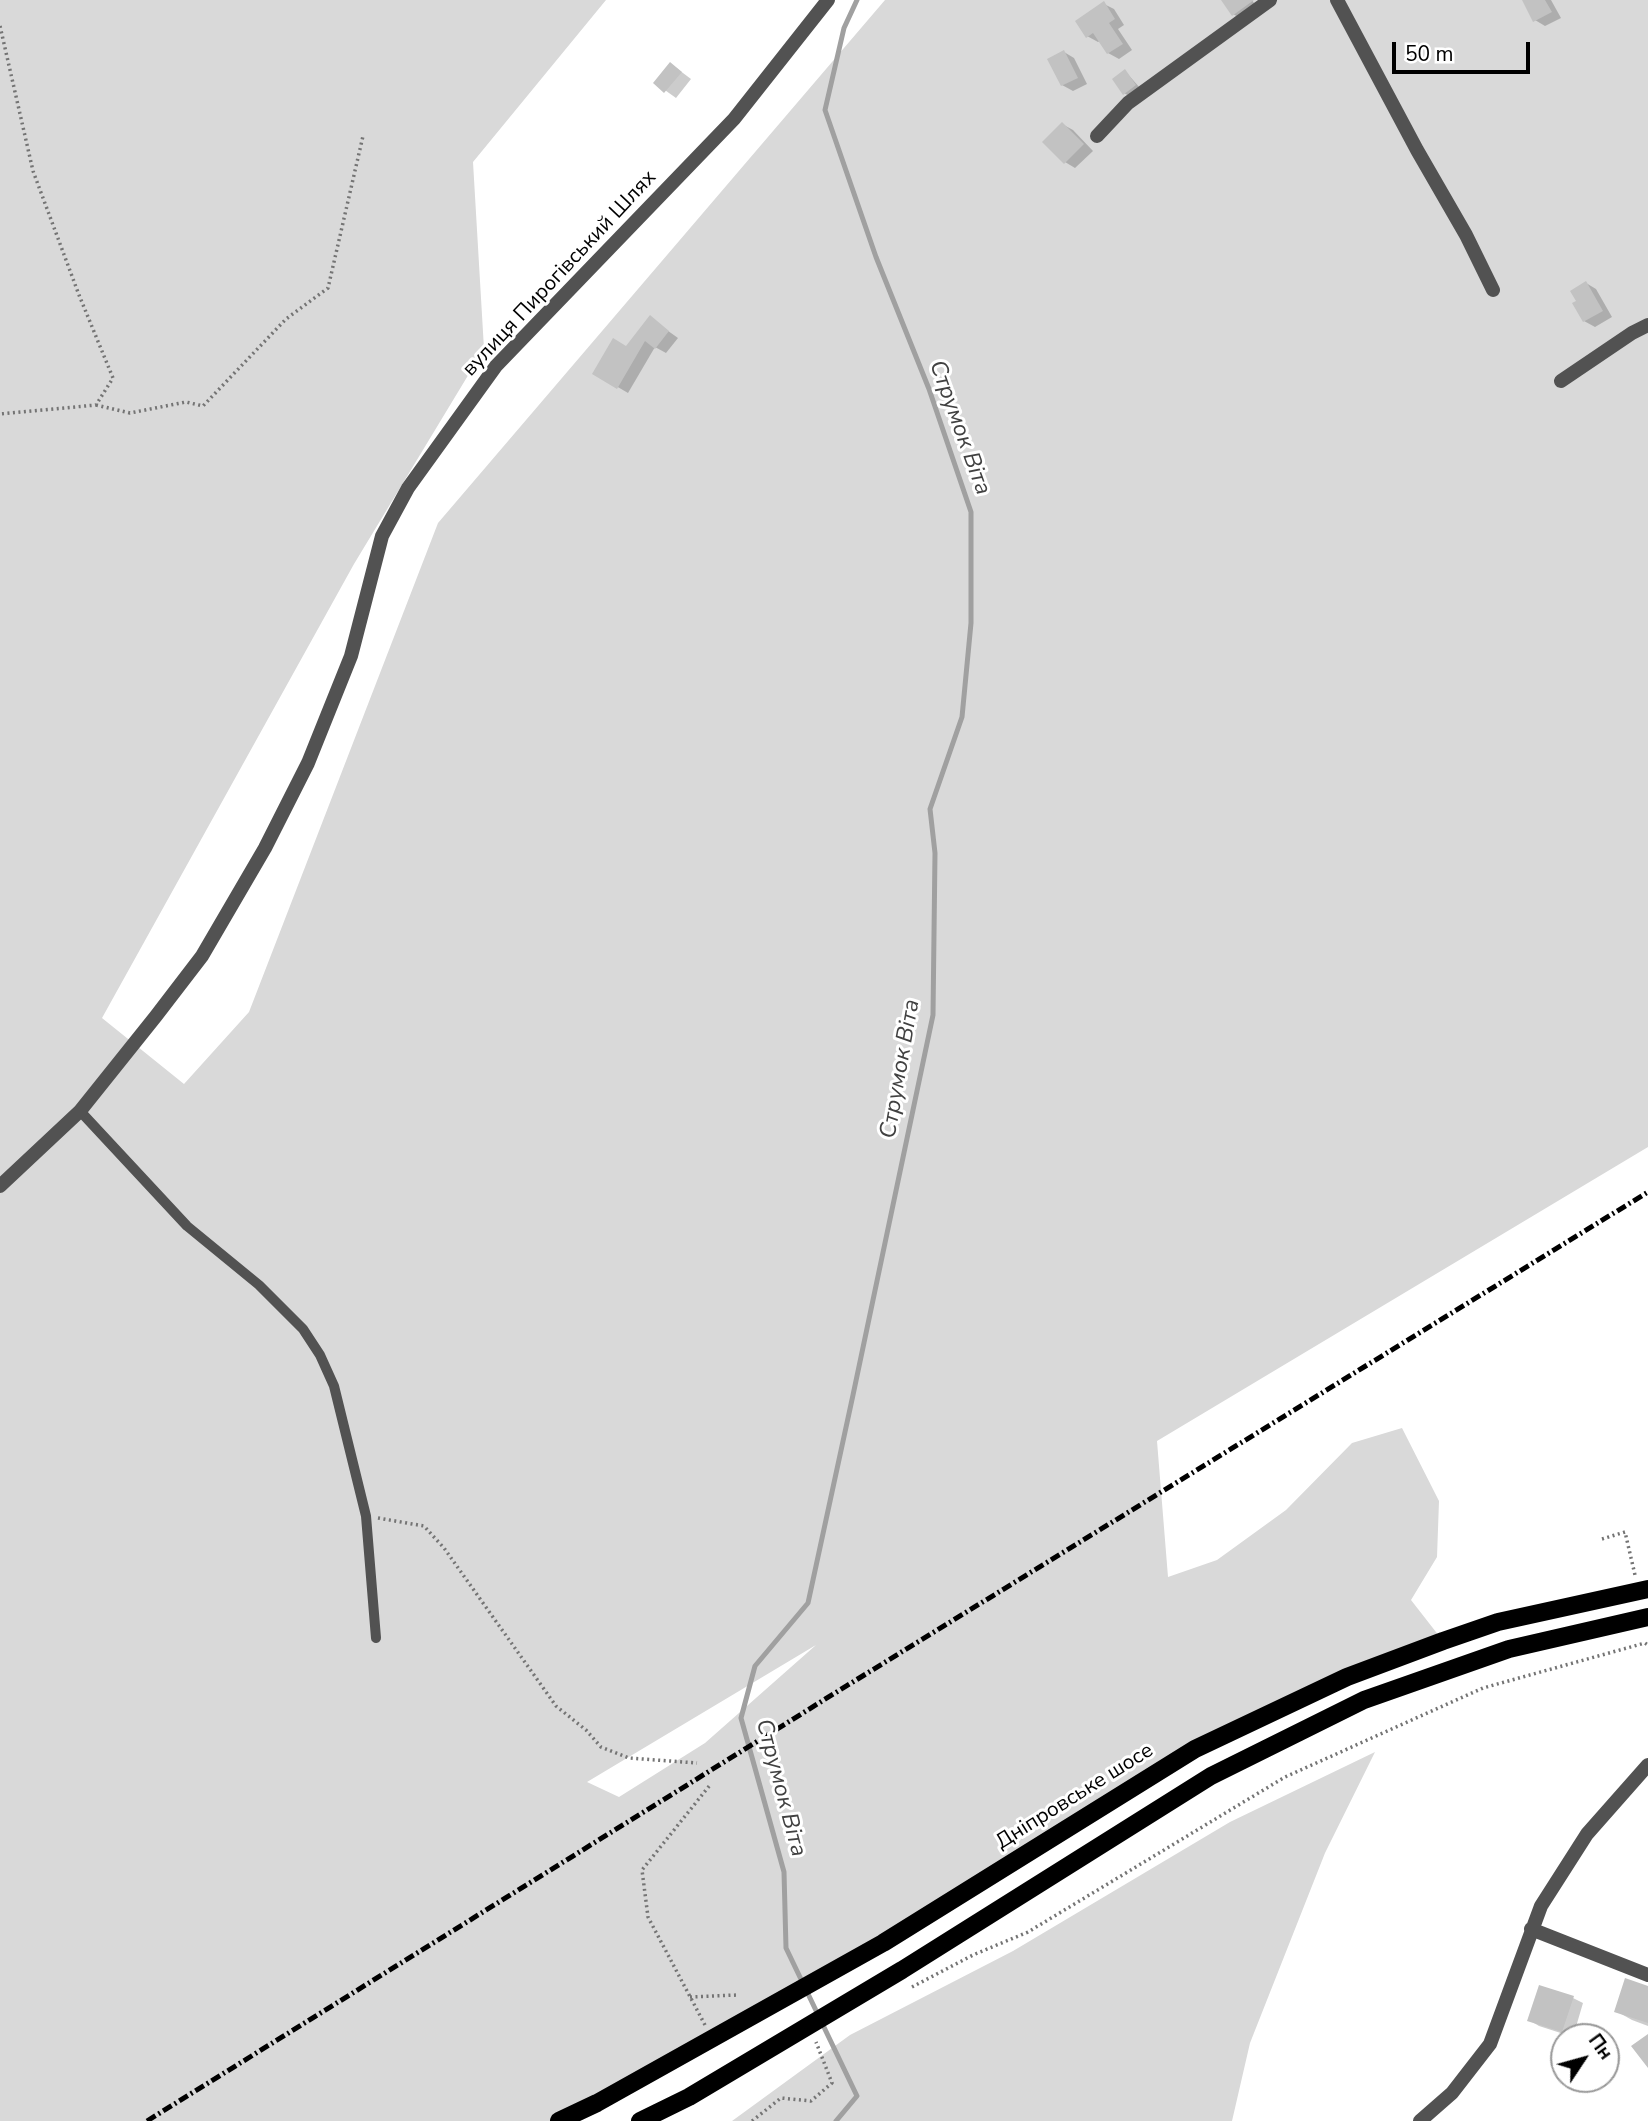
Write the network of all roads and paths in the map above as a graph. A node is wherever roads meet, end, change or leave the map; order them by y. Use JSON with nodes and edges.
{"nodes":[{"id":1,"x":828,"y":0,"type":"edge"},
{"id":2,"x":1270,"y":0,"type":"edge"},
{"id":3,"x":1337,"y":0,"type":"edge"},
{"id":4,"x":0,"y":26,"type":"edge"},
{"id":5,"x":363,"y":136,"type":"dead end"},
{"id":6,"x":1097,"y":136,"type":"dead end"},
{"id":7,"x":1493,"y":290,"type":"dead end"},
{"id":8,"x":1648,"y":325,"type":"edge"},
{"id":9,"x":1561,"y":381,"type":"dead end"},
{"id":10,"x":96,"y":405,"type":"junction"},
{"id":11,"x":0,"y":414,"type":"edge"},
{"id":12,"x":80,"y":1111,"type":"junction"},
{"id":13,"x":0,"y":1186,"type":"edge"},
{"id":14,"x":366,"y":1516,"type":"junction"},
{"id":15,"x":1626,"y":1532,"type":"dead end"},
{"id":16,"x":1602,"y":1539,"type":"dead end"},
{"id":17,"x":1648,"y":1589,"type":"edge"},
{"id":18,"x":1648,"y":1617,"type":"edge"},
{"id":19,"x":376,"y":1638,"type":"dead end"},
{"id":20,"x":1648,"y":1645,"type":"edge"},
{"id":21,"x":697,"y":1763,"type":"dead end"},
{"id":22,"x":1648,"y":1765,"type":"edge"},
{"id":23,"x":710,"y":1785,"type":"dead end"},
{"id":24,"x":1531,"y":1929,"type":"junction"},
{"id":25,"x":1648,"y":1975,"type":"edge"},
{"id":26,"x":903,"y":1992,"type":"dead end"},
{"id":27,"x":737,"y":1995,"type":"dead end"},
{"id":28,"x":690,"y":1997,"type":"junction"},
{"id":29,"x":711,"y":2038,"type":"junction"},
{"id":30,"x":815,"y":2041,"type":"dead end"},
{"id":31,"x":559,"y":2121,"type":"edge"},
{"id":32,"x":640,"y":2121,"type":"edge"},
{"id":33,"x":752,"y":2121,"type":"edge"},
{"id":34,"x":1420,"y":2121,"type":"edge"}],
"edges":[{"from":1,"to":12,"type":"street","name":"вулиця Пирогівський Шлях"},
{"from":2,"to":6,"type":"street"},
{"from":3,"to":7,"type":"street"},
{"from":4,"to":10,"type":"path"},
{"from":5,"to":10,"type":"path"},
{"from":8,"to":9,"type":"street"},
{"from":10,"to":11,"type":"path"},
{"from":12,"to":13,"type":"street","name":"вулиця Пирогівський Шлях"},
{"from":12,"to":14,"type":"lane"},
{"from":14,"to":19,"type":"lane"},
{"from":14,"to":21,"type":"path"},
{"from":15,"to":16,"type":"path"},
{"from":17,"to":29,"type":"main road","name":"Дніпровське шосе"},
{"from":18,"to":32,"type":"main road"},
{"from":20,"to":26,"type":"path"},
{"from":22,"to":24,"type":"street"},
{"from":23,"to":28,"type":"path"},
{"from":24,"to":25,"type":"street"},
{"from":24,"to":34,"type":"street"},
{"from":27,"to":28,"type":"path"},
{"from":28,"to":29,"type":"path"},
{"from":29,"to":31,"type":"main road","name":"Дніпровське шосе"},
{"from":30,"to":33,"type":"path"}]}
